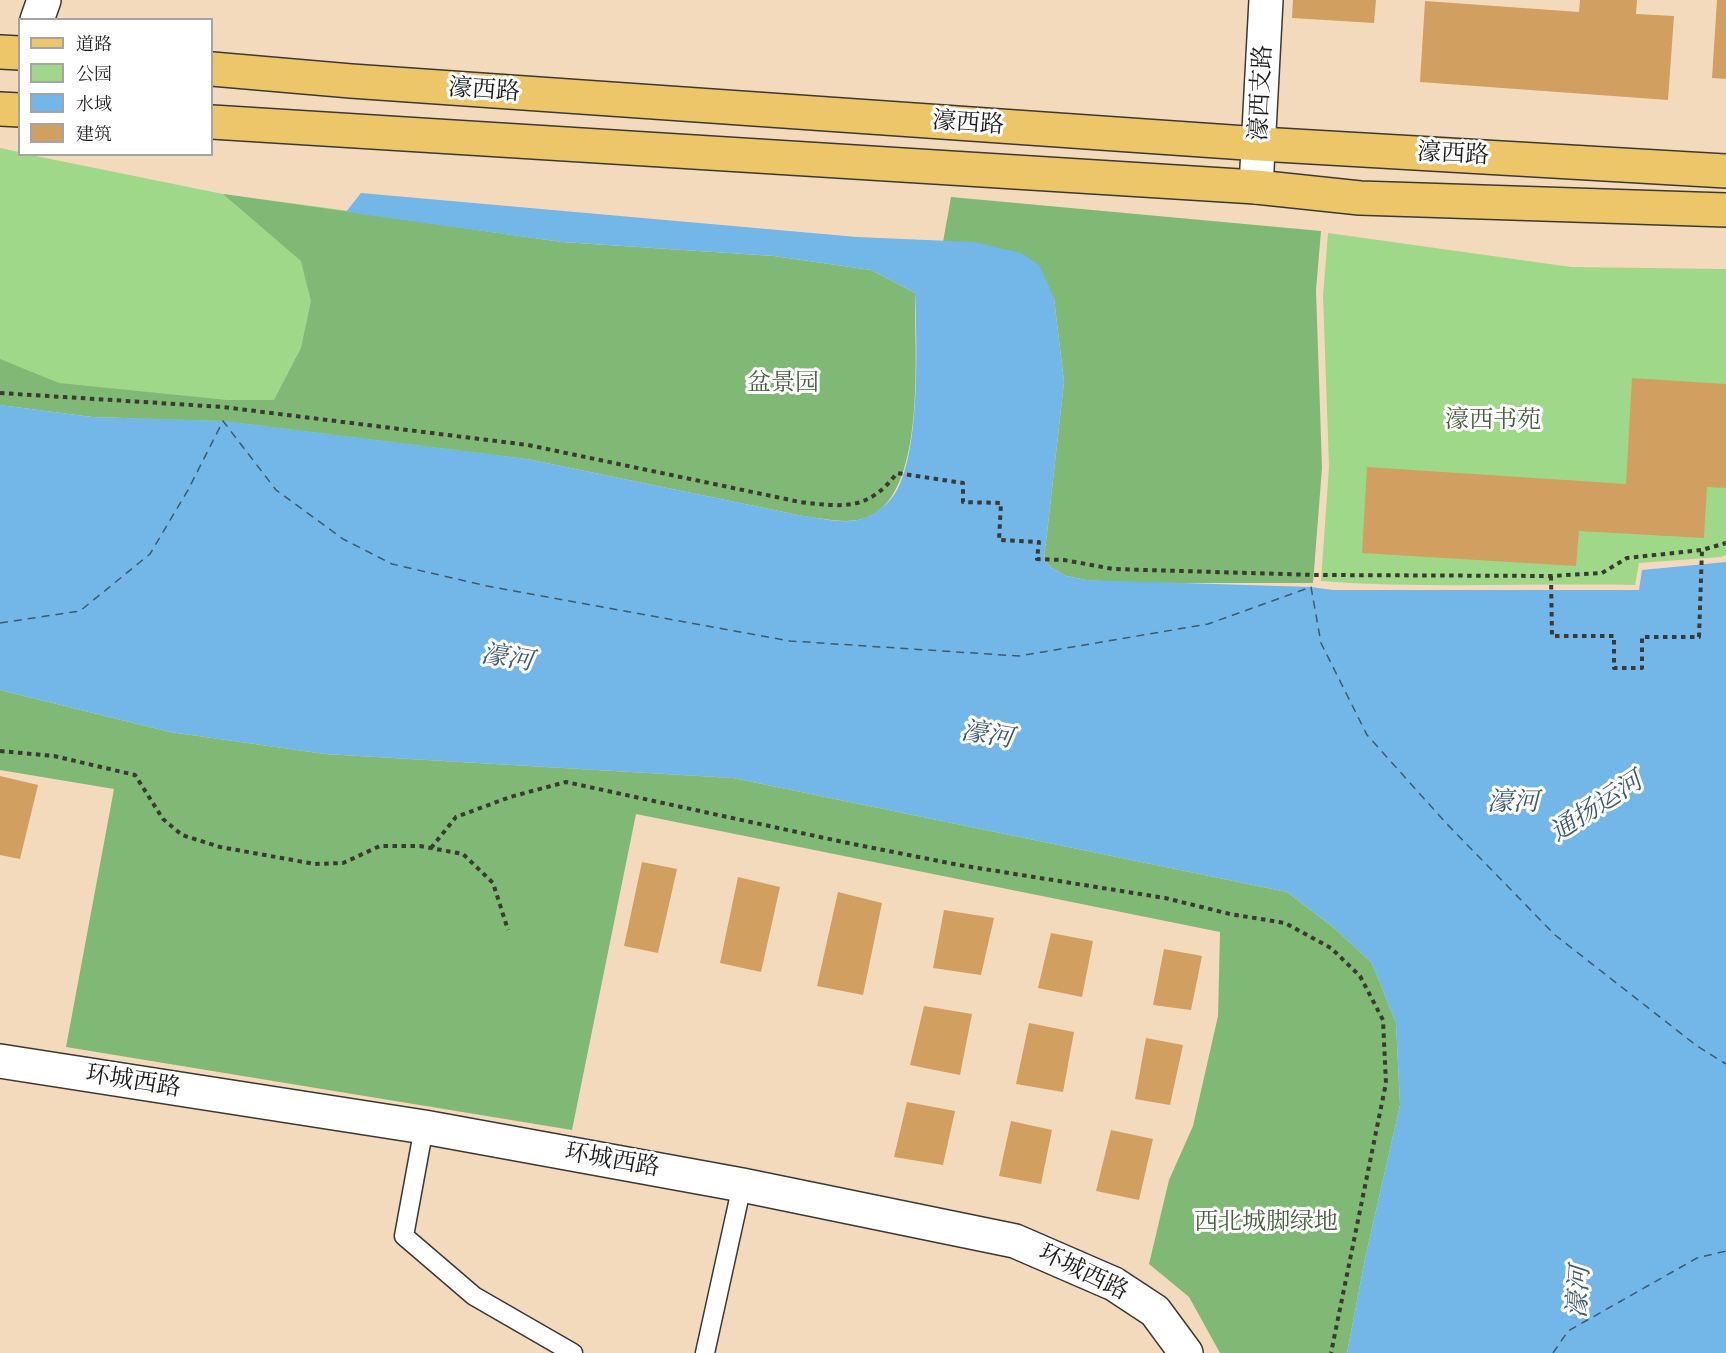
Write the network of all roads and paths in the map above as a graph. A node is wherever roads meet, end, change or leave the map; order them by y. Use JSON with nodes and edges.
{"nodes":[{"id":1,"x":44,"y":0,"type":"edge"},
{"id":2,"x":1266,"y":0,"type":"edge"},
{"id":3,"x":38,"y":18,"type":"edge"},
{"id":4,"x":0,"y":38,"type":"edge"},
{"id":5,"x":18,"y":50,"type":"edge"},
{"id":6,"x":0,"y":51,"type":"edge"},
{"id":7,"x":18,"y":51,"type":"edge"},
{"id":8,"x":213,"y":69,"type":"edge"},
{"id":9,"x":213,"y":122,"type":"edge"},
{"id":10,"x":1260,"y":144,"type":"junction"},
{"id":11,"x":1726,"y":171,"type":"edge"},
{"id":12,"x":1256,"y":187,"type":"junction"},
{"id":13,"x":1726,"y":210,"type":"edge"},
{"id":14,"x":0,"y":393,"type":"edge"},
{"id":15,"x":1726,"y":543,"type":"edge"},
{"id":16,"x":1702,"y":550,"type":"junction"},
{"id":17,"x":1551,"y":576,"type":"junction"},
{"id":18,"x":0,"y":751,"type":"edge"},
{"id":19,"x":431,"y":848,"type":"junction"},
{"id":20,"x":508,"y":930,"type":"dead end"},
{"id":21,"x":0,"y":1061,"type":"edge"},
{"id":22,"x":424,"y":1127,"type":"junction"},
{"id":23,"x":742,"y":1185,"type":"junction"},
{"id":24,"x":574,"y":1353,"type":"edge"},
{"id":25,"x":705,"y":1353,"type":"edge"},
{"id":26,"x":1186,"y":1353,"type":"edge"},
{"id":27,"x":1331,"y":1353,"type":"edge"}],
"edges":[{"from":1,"to":3,"type":"street"},
{"from":2,"to":10,"type":"street","name":"濠西支路"},
{"from":4,"to":5,"type":"street"},
{"from":6,"to":7,"type":"main road"},
{"from":8,"to":10,"type":"main road","name":"濠西路"},
{"from":9,"to":12,"type":"main road","name":"濠西路"},
{"from":10,"to":11,"type":"main road","name":"濠西路"},
{"from":10,"to":12,"type":"street","name":"濠西支路"},
{"from":12,"to":13,"type":"main road","name":"濠西路"},
{"from":14,"to":17,"type":"path"},
{"from":15,"to":16,"type":"path"},
{"from":16,"to":17,"type":"path"},
{"from":16,"to":17,"type":"path"},
{"from":18,"to":19,"type":"path"},
{"from":19,"to":20,"type":"path"},
{"from":19,"to":27,"type":"path"},
{"from":21,"to":22,"type":"street","name":"环城西路"},
{"from":22,"to":23,"type":"street","name":"环城西路"},
{"from":22,"to":24,"type":"lane"},
{"from":23,"to":25,"type":"lane"},
{"from":23,"to":26,"type":"street","name":"环城西路"}]}
